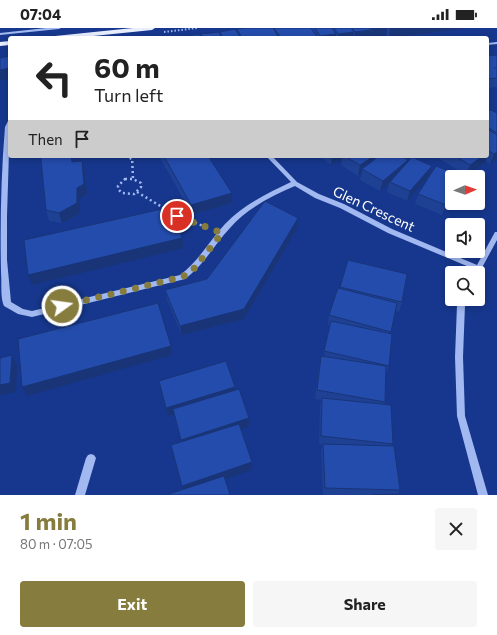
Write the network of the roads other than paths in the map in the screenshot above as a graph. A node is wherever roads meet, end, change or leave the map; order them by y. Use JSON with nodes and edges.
{"nodes":[{"id":1,"x":59,"y":28,"type":"edge"},
{"id":2,"x":152,"y":28,"type":"edge"},
{"id":3,"x":0,"y":34,"type":"edge"},
{"id":4,"x":74,"y":36,"type":"edge"},
{"id":5,"x":8,"y":127,"type":"edge"},
{"id":6,"x":271,"y":158,"type":"edge"},
{"id":7,"x":295,"y":182,"type":"junction"},
{"id":8,"x":497,"y":234,"type":"edge"},
{"id":9,"x":468,"y":266,"type":"edge"},
{"id":10,"x":479,"y":266,"type":"edge"},
{"id":11,"x":461,"y":306,"type":"edge"},
{"id":12,"x":91,"y":458,"type":"dead end"},
{"id":13,"x":80,"y":495,"type":"edge"},
{"id":14,"x":483,"y":495,"type":"edge"}],
"edges":[{"from":1,"to":3,"type":"street"},
{"from":2,"to":4,"type":"main road"},
{"from":5,"to":7,"type":"street"},
{"from":6,"to":7,"type":"street","name":"Glen Crescent"},
{"from":7,"to":9,"type":"street","name":"Glen Crescent"},
{"from":8,"to":10,"type":"street"},
{"from":11,"to":14,"type":"street"},
{"from":12,"to":13,"type":"street"}]}
